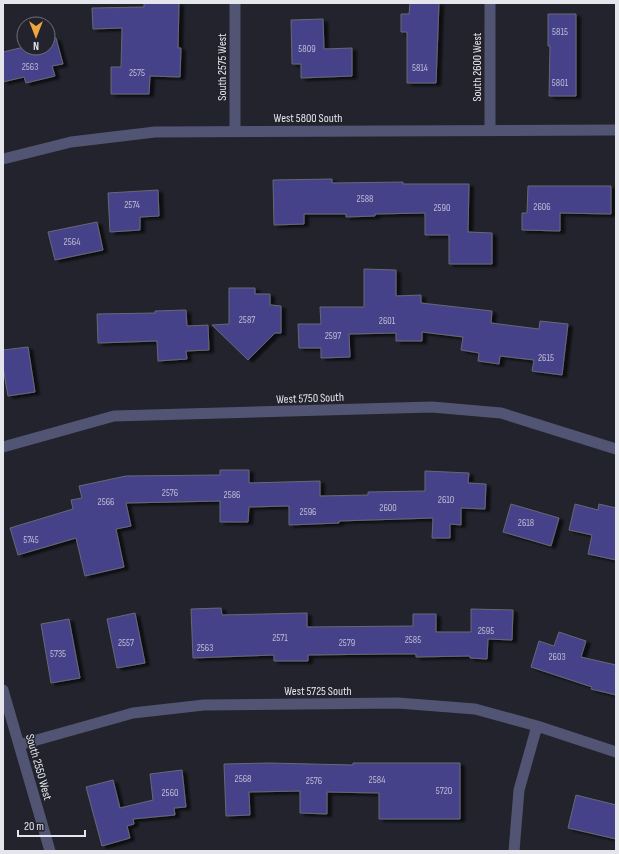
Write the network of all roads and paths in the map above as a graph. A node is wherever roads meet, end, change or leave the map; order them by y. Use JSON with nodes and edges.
{"nodes":[{"id":1,"x":235,"y":3,"type":"edge"},
{"id":2,"x":490,"y":3,"type":"edge"},
{"id":3,"x":490,"y":130,"type":"junction"},
{"id":4,"x":616,"y":130,"type":"edge"},
{"id":5,"x":235,"y":131,"type":"junction"},
{"id":6,"x":3,"y":159,"type":"edge"},
{"id":7,"x":3,"y":447,"type":"edge"},
{"id":8,"x":616,"y":449,"type":"edge"},
{"id":9,"x":3,"y":690,"type":"edge"},
{"id":10,"x":538,"y":726,"type":"junction"},
{"id":11,"x":19,"y":745,"type":"junction"},
{"id":12,"x":616,"y":752,"type":"edge"},
{"id":13,"x":50,"y":851,"type":"edge"},
{"id":14,"x":514,"y":851,"type":"edge"}],
"edges":[{"from":1,"to":5,"type":"street","name":"South 2575 West"},
{"from":2,"to":3,"type":"street","name":"South 2600 West"},
{"from":3,"to":4,"type":"street","name":"West 5800 South"},
{"from":3,"to":5,"type":"street","name":"West 5800 South"},
{"from":5,"to":6,"type":"street","name":"West 5800 South"},
{"from":7,"to":8,"type":"street","name":"West 5750 South"},
{"from":9,"to":11,"type":"street","name":"South 2550 West"},
{"from":10,"to":11,"type":"street","name":"West 5725 South"},
{"from":10,"to":12,"type":"street","name":"West 5725 South"},
{"from":10,"to":14,"type":"street"},
{"from":11,"to":13,"type":"street","name":"South 2550 West"}]}
